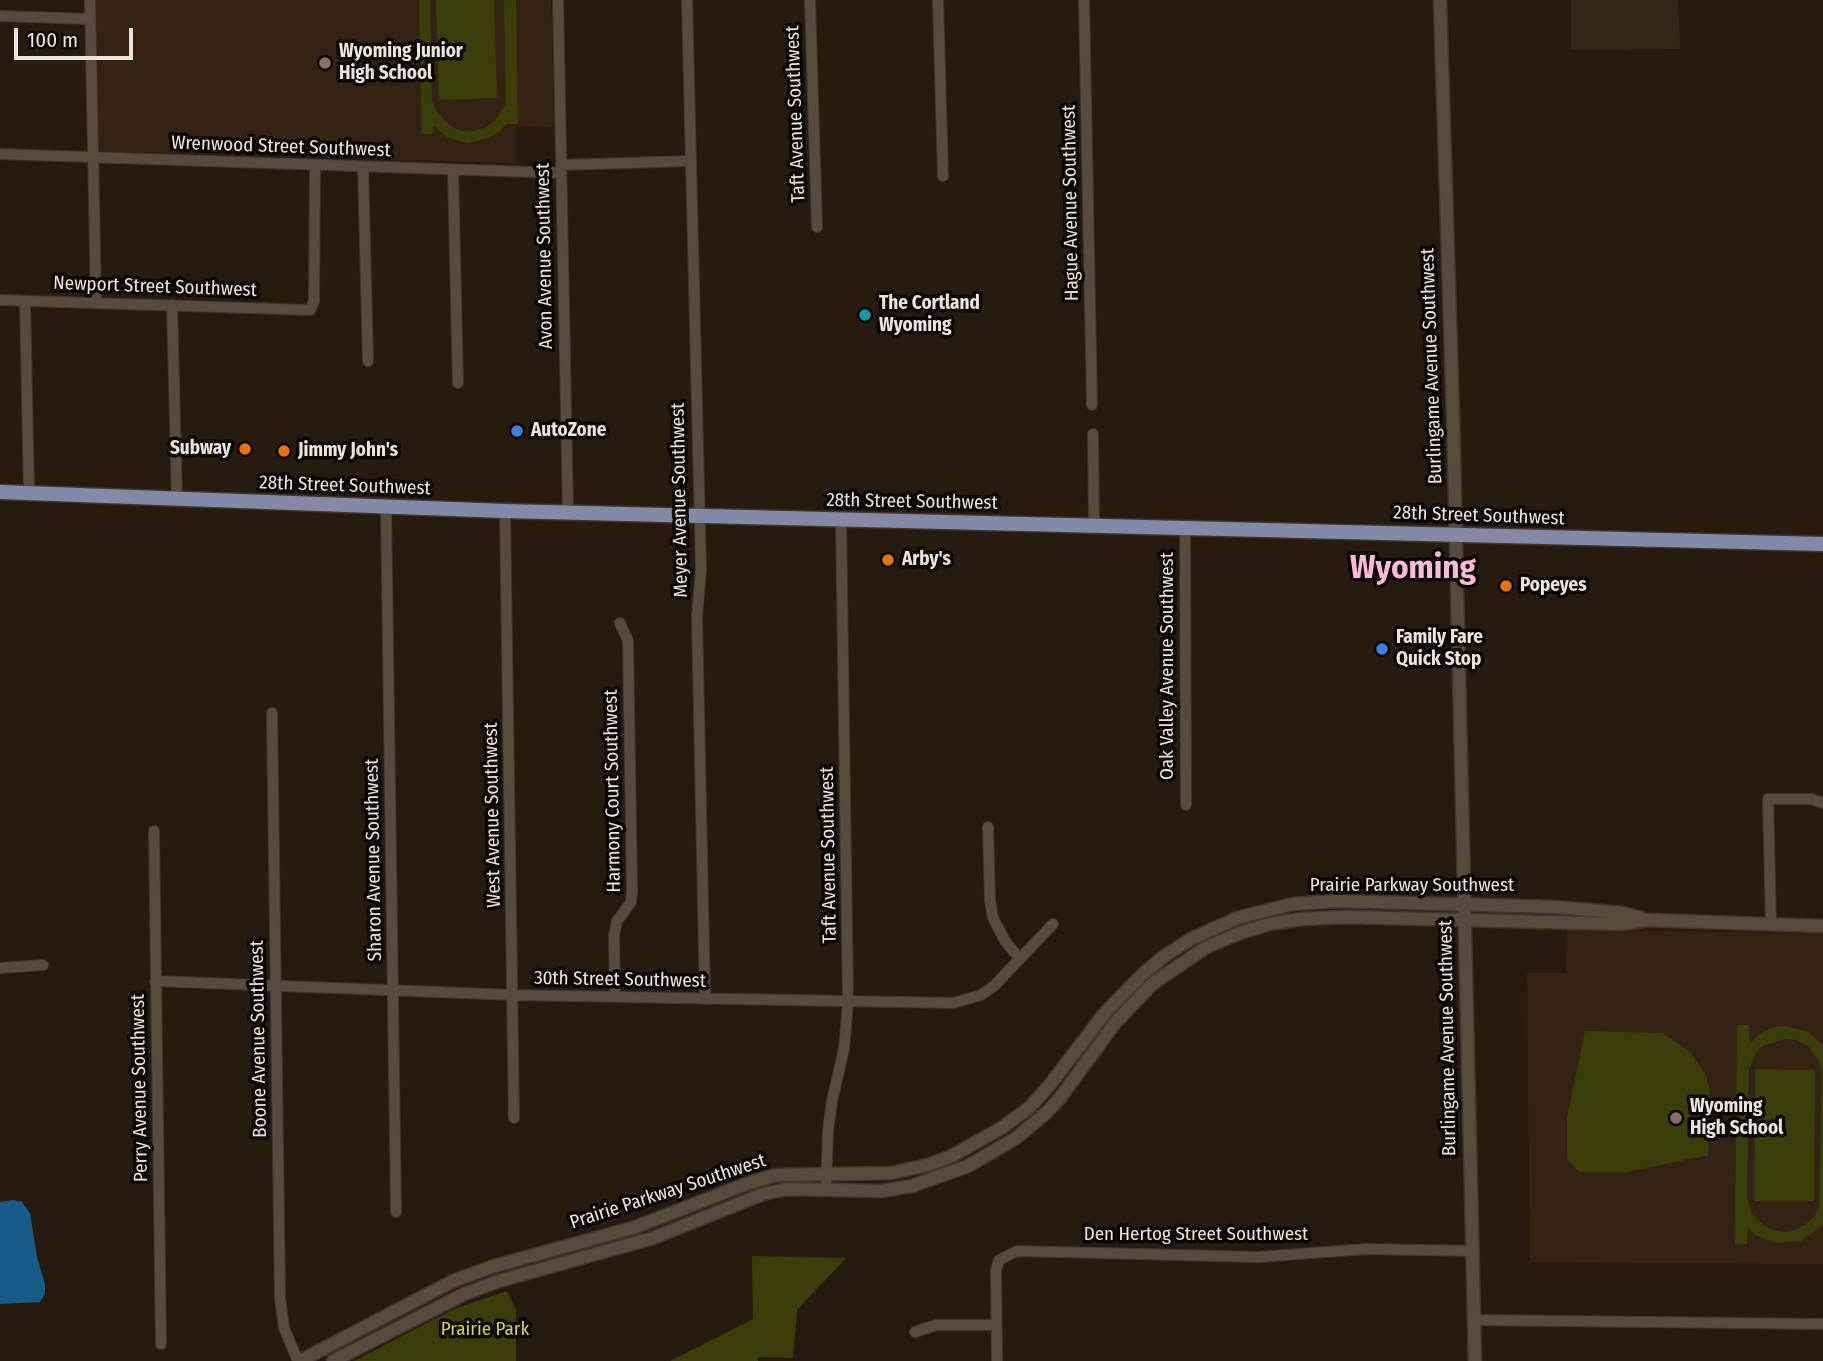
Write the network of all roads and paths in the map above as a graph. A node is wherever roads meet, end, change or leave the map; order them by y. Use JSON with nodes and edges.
{"nodes":[{"id":1,"x":90,"y":0,"type":"edge"},
{"id":2,"x":558,"y":0,"type":"edge"},
{"id":3,"x":687,"y":0,"type":"edge"},
{"id":4,"x":810,"y":0,"type":"edge"},
{"id":5,"x":938,"y":0,"type":"edge"},
{"id":6,"x":1084,"y":0,"type":"edge"},
{"id":7,"x":1440,"y":0,"type":"edge"},
{"id":8,"x":0,"y":16,"type":"edge"},
{"id":9,"x":90,"y":19,"type":"junction"},
{"id":10,"x":0,"y":154,"type":"edge"},
{"id":11,"x":93,"y":157,"type":"junction"},
{"id":12,"x":691,"y":161,"type":"junction"},
{"id":13,"x":315,"y":166,"type":"junction"},
{"id":14,"x":363,"y":167,"type":"junction"},
{"id":15,"x":561,"y":169,"type":"junction"},
{"id":16,"x":453,"y":171,"type":"junction"},
{"id":17,"x":943,"y":176,"type":"dead end"},
{"id":18,"x":817,"y":227,"type":"dead end"},
{"id":19,"x":0,"y":300,"type":"edge"},
{"id":20,"x":25,"y":301,"type":"junction"},
{"id":21,"x":96,"y":302,"type":"junction"},
{"id":22,"x":172,"y":305,"type":"junction"},
{"id":23,"x":368,"y":360,"type":"dead end"},
{"id":24,"x":458,"y":383,"type":"dead end"},
{"id":25,"x":1092,"y":405,"type":"dead end"},
{"id":26,"x":1093,"y":434,"type":"dead end"},
{"id":27,"x":0,"y":492,"type":"edge"},
{"id":28,"x":29,"y":493,"type":"junction"},
{"id":29,"x":177,"y":499,"type":"junction"},
{"id":30,"x":386,"y":506,"type":"junction"},
{"id":31,"x":505,"y":511,"type":"junction"},
{"id":32,"x":568,"y":512,"type":"junction"},
{"id":33,"x":699,"y":516,"type":"junction"},
{"id":34,"x":841,"y":519,"type":"junction"},
{"id":35,"x":1094,"y":526,"type":"junction"},
{"id":36,"x":1185,"y":527,"type":"junction"},
{"id":37,"x":1456,"y":535,"type":"junction"},
{"id":38,"x":1823,"y":544,"type":"edge"},
{"id":39,"x":620,"y":623,"type":"dead end"},
{"id":40,"x":272,"y":713,"type":"dead end"},
{"id":41,"x":1823,"y":795,"type":"edge"},
{"id":42,"x":1811,"y":799,"type":"junction"},
{"id":43,"x":1823,"y":803,"type":"edge"},
{"id":44,"x":1186,"y":805,"type":"dead end"},
{"id":45,"x":988,"y":827,"type":"dead end"},
{"id":46,"x":153,"y":831,"type":"dead end"},
{"id":47,"x":1464,"y":904,"type":"junction"},
{"id":48,"x":1465,"y":920,"type":"junction"},
{"id":49,"x":1648,"y":920,"type":"junction"},
{"id":50,"x":1053,"y":924,"type":"dead end"},
{"id":51,"x":1771,"y":925,"type":"junction"},
{"id":52,"x":1823,"y":926,"type":"edge"},
{"id":53,"x":1020,"y":959,"type":"junction"},
{"id":54,"x":43,"y":965,"type":"dead end"},
{"id":55,"x":0,"y":968,"type":"edge"},
{"id":56,"x":155,"y":981,"type":"junction"},
{"id":57,"x":276,"y":985,"type":"junction"},
{"id":58,"x":394,"y":990,"type":"junction"},
{"id":59,"x":514,"y":995,"type":"junction"},
{"id":60,"x":615,"y":997,"type":"junction"},
{"id":61,"x":705,"y":999,"type":"junction"},
{"id":62,"x":848,"y":1002,"type":"junction"},
{"id":63,"x":514,"y":1118,"type":"dead end"},
{"id":64,"x":990,"y":1135,"type":"junction"},
{"id":65,"x":999,"y":1148,"type":"junction"},
{"id":66,"x":826,"y":1174,"type":"junction"},
{"id":67,"x":826,"y":1189,"type":"junction"},
{"id":68,"x":396,"y":1212,"type":"dead end"},
{"id":69,"x":1473,"y":1251,"type":"junction"},
{"id":70,"x":1475,"y":1320,"type":"junction"},
{"id":71,"x":1823,"y":1324,"type":"edge"},
{"id":72,"x":996,"y":1325,"type":"junction"},
{"id":73,"x":915,"y":1332,"type":"dead end"},
{"id":74,"x":161,"y":1344,"type":"dead end"},
{"id":75,"x":299,"y":1361,"type":"edge"},
{"id":76,"x":333,"y":1361,"type":"edge"},
{"id":77,"x":997,"y":1361,"type":"edge"},
{"id":78,"x":1475,"y":1361,"type":"edge"}],
"edges":[{"from":1,"to":9,"type":"street"},
{"from":2,"to":15,"type":"street","name":"Avon Avenue Southwest"},
{"from":3,"to":12,"type":"street","name":"Meyer Avenue Southwest"},
{"from":4,"to":18,"type":"street","name":"Taft Avenue Southwest"},
{"from":5,"to":17,"type":"street"},
{"from":6,"to":25,"type":"street","name":"Hague Avenue Southwest"},
{"from":7,"to":37,"type":"street","name":"Burlingame Avenue Southwest"},
{"from":8,"to":9,"type":"street"},
{"from":9,"to":11,"type":"street"},
{"from":10,"to":11,"type":"street","name":"Wrenwood Street Southwest"},
{"from":11,"to":13,"type":"street","name":"Wrenwood Street Southwest"},
{"from":11,"to":21,"type":"street"},
{"from":12,"to":15,"type":"street","name":"Wrenwood Street Southwest"},
{"from":12,"to":33,"type":"street","name":"Meyer Avenue Southwest"},
{"from":13,"to":14,"type":"street","name":"Wrenwood Street Southwest"},
{"from":13,"to":22,"type":"street","name":"Newport Street Southwest"},
{"from":14,"to":16,"type":"street","name":"Wrenwood Street Southwest"},
{"from":14,"to":23,"type":"street"},
{"from":15,"to":16,"type":"street","name":"Wrenwood Street Southwest"},
{"from":15,"to":32,"type":"street","name":"Avon Avenue Southwest"},
{"from":16,"to":24,"type":"street"},
{"from":19,"to":20,"type":"street","name":"Newport Street Southwest"},
{"from":20,"to":21,"type":"street","name":"Newport Street Southwest"},
{"from":20,"to":28,"type":"street"},
{"from":21,"to":22,"type":"street","name":"Newport Street Southwest"},
{"from":22,"to":29,"type":"street"},
{"from":26,"to":35,"type":"street"},
{"from":27,"to":28,"type":"main road","name":"28th Street Southwest"},
{"from":28,"to":29,"type":"main road","name":"28th Street Southwest"},
{"from":29,"to":30,"type":"main road","name":"28th Street Southwest"},
{"from":30,"to":31,"type":"main road","name":"28th Street Southwest"},
{"from":30,"to":58,"type":"street","name":"Sharon Avenue Southwest"},
{"from":31,"to":32,"type":"main road","name":"28th Street Southwest"},
{"from":31,"to":59,"type":"street","name":"West Avenue Southwest"},
{"from":32,"to":33,"type":"main road","name":"28th Street Southwest"},
{"from":33,"to":34,"type":"main road","name":"28th Street Southwest"},
{"from":33,"to":61,"type":"street","name":"Meyer Avenue Southwest"},
{"from":34,"to":35,"type":"main road","name":"28th Street Southwest"},
{"from":34,"to":62,"type":"street","name":"Taft Avenue Southwest"},
{"from":35,"to":36,"type":"main road","name":"28th Street Southwest"},
{"from":36,"to":37,"type":"main road","name":"28th Street Southwest"},
{"from":36,"to":44,"type":"street","name":"Oak Valley Avenue Southwest"},
{"from":37,"to":38,"type":"main road","name":"28th Street Southwest"},
{"from":37,"to":47,"type":"street","name":"Burlingame Avenue Southwest"},
{"from":39,"to":60,"type":"street","name":"Harmony Court Southwest"},
{"from":40,"to":57,"type":"street","name":"Boone Avenue Southwest"},
{"from":41,"to":42,"type":"street"},
{"from":42,"to":43,"type":"street"},
{"from":42,"to":51,"type":"street"},
{"from":45,"to":53,"type":"street"},
{"from":46,"to":56,"type":"street","name":"Perry Avenue Southwest"},
{"from":47,"to":48,"type":"street","name":"Burlingame Avenue Southwest"},
{"from":47,"to":49,"type":"street","name":"Prairie Parkway Southwest"},
{"from":47,"to":64,"type":"street","name":"Prairie Parkway Southwest"},
{"from":48,"to":49,"type":"street","name":"Prairie Parkway Southwest"},
{"from":48,"to":65,"type":"street","name":"Prairie Parkway Southwest"},
{"from":48,"to":69,"type":"street","name":"Burlingame Avenue Southwest"},
{"from":49,"to":51,"type":"street","name":"Prairie Parkway Southwest"},
{"from":50,"to":53,"type":"street","name":"30th Street Southwest"},
{"from":51,"to":52,"type":"street","name":"Prairie Parkway Southwest"},
{"from":53,"to":62,"type":"street","name":"30th Street Southwest"},
{"from":54,"to":55,"type":"street"},
{"from":56,"to":57,"type":"street","name":"30th Street Southwest"},
{"from":56,"to":74,"type":"street","name":"Perry Avenue Southwest"},
{"from":57,"to":58,"type":"street","name":"30th Street Southwest"},
{"from":57,"to":75,"type":"street","name":"Boone Avenue Southwest"},
{"from":58,"to":59,"type":"street","name":"30th Street Southwest"},
{"from":58,"to":68,"type":"street","name":"Sharon Avenue Southwest"},
{"from":59,"to":60,"type":"street","name":"30th Street Southwest"},
{"from":59,"to":63,"type":"street","name":"West Avenue Southwest"},
{"from":60,"to":61,"type":"street","name":"30th Street Southwest"},
{"from":61,"to":62,"type":"street","name":"30th Street Southwest"},
{"from":62,"to":66,"type":"street","name":"Taft Avenue Southwest"},
{"from":64,"to":65,"type":"street"},
{"from":64,"to":66,"type":"street","name":"Prairie Parkway Southwest"},
{"from":65,"to":67,"type":"street","name":"Prairie Parkway Southwest"},
{"from":66,"to":67,"type":"street","name":"Taft Avenue Southwest"},
{"from":66,"to":75,"type":"street","name":"Prairie Parkway Southwest"},
{"from":67,"to":76,"type":"street","name":"Prairie Parkway Southwest"},
{"from":69,"to":70,"type":"street","name":"Burlingame Avenue Southwest"},
{"from":69,"to":72,"type":"street","name":"Den Hertog Street Southwest"},
{"from":70,"to":71,"type":"street"},
{"from":70,"to":78,"type":"street","name":"Burlingame Avenue Southwest"},
{"from":72,"to":73,"type":"street"},
{"from":72,"to":77,"type":"street"}]}
